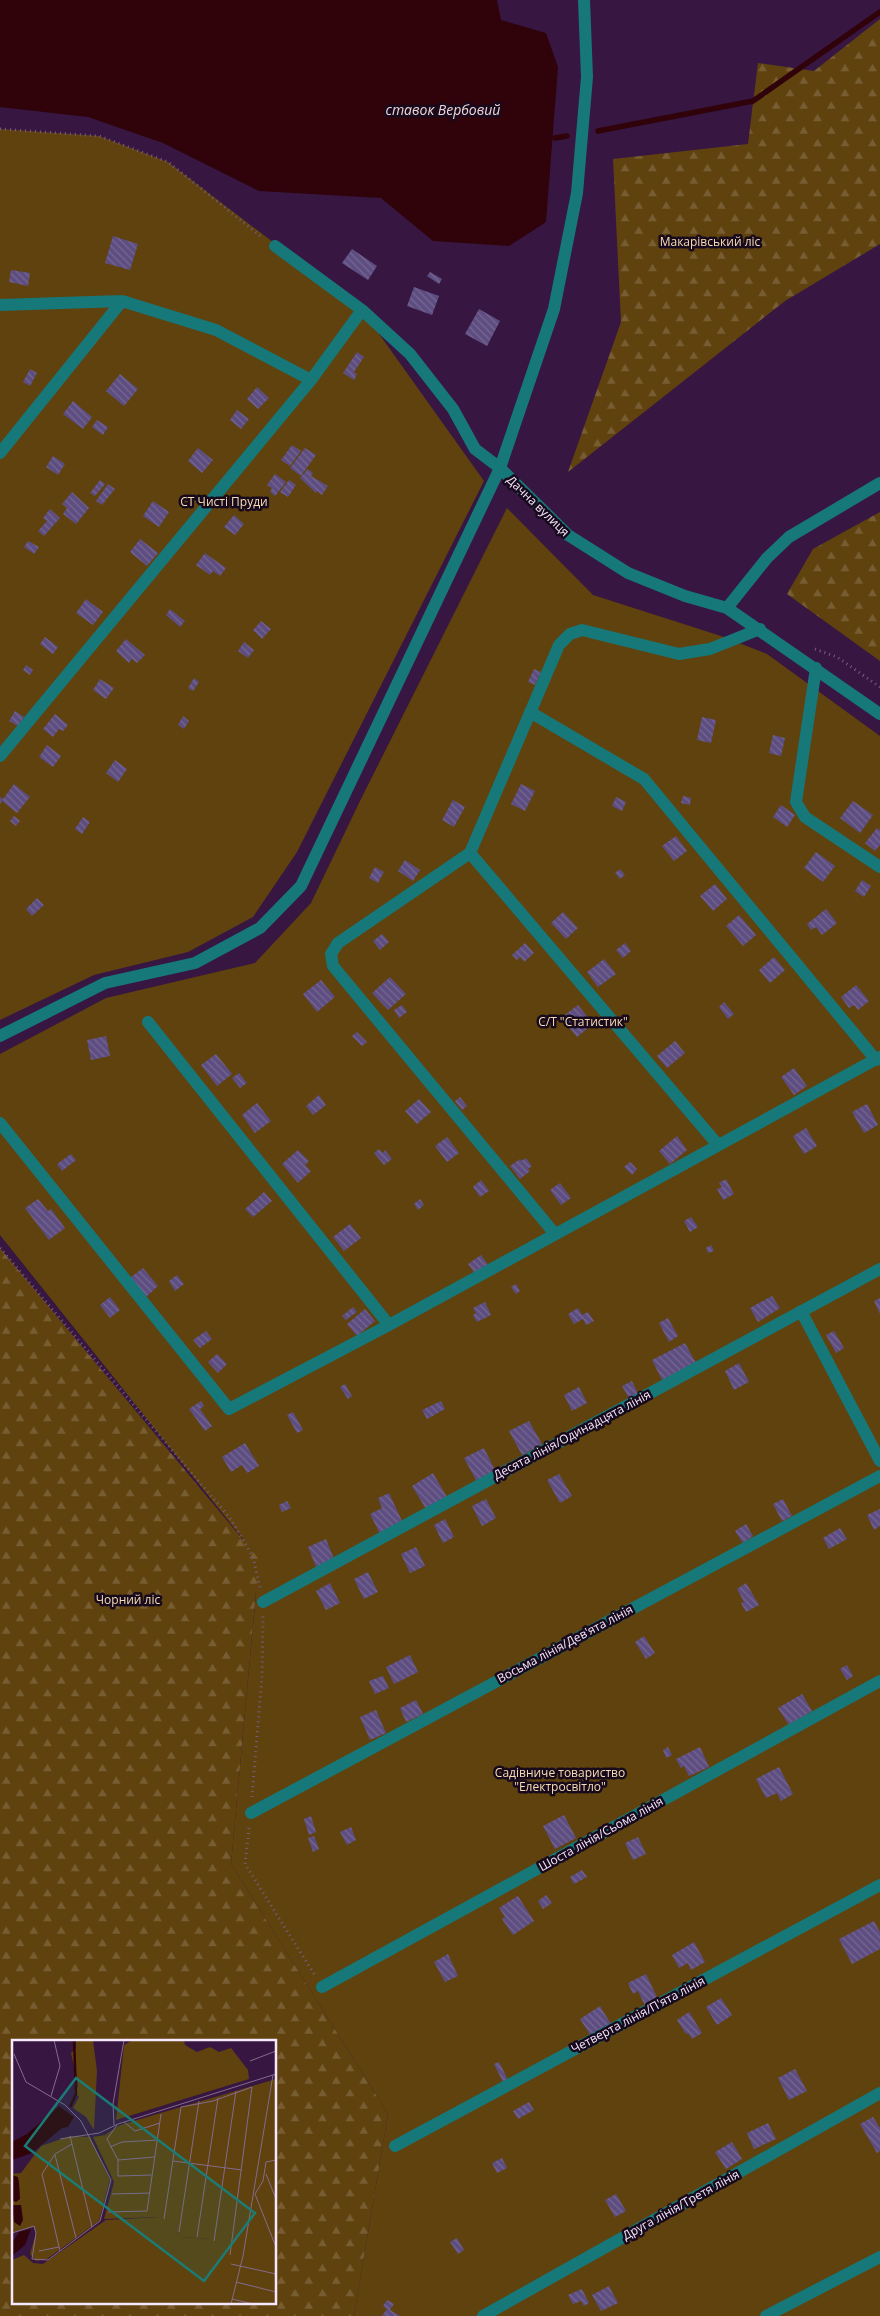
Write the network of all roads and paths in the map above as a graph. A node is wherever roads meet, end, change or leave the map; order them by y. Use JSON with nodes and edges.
{"nodes":[{"id":1,"x":584,"y":0,"type":"edge"},
{"id":2,"x":0,"y":129,"type":"edge"},
{"id":3,"x":275,"y":246,"type":"joint"},
{"id":4,"x":122,"y":301,"type":"junction"},
{"id":5,"x":0,"y":305,"type":"edge"},
{"id":6,"x":362,"y":310,"type":"junction"},
{"id":7,"x":311,"y":380,"type":"junction"},
{"id":8,"x":0,"y":454,"type":"edge"},
{"id":9,"x":500,"y":468,"type":"junction"},
{"id":10,"x":880,"y":482,"type":"edge"},
{"id":11,"x":727,"y":608,"type":"junction"},
{"id":12,"x":760,"y":629,"type":"junction"},
{"id":13,"x":816,"y":668,"type":"junction"},
{"id":14,"x":530,"y":712,"type":"junction"},
{"id":15,"x":880,"y":714,"type":"edge"},
{"id":16,"x":0,"y":756,"type":"edge"},
{"id":17,"x":470,"y":853,"type":"junction"},
{"id":18,"x":880,"y":867,"type":"edge"},
{"id":19,"x":148,"y":1022,"type":"dead end"},
{"id":20,"x":0,"y":1036,"type":"edge"},
{"id":21,"x":878,"y":1058,"type":"edge"},
{"id":22,"x":0,"y":1123,"type":"edge"},
{"id":23,"x":718,"y":1145,"type":"junction"},
{"id":24,"x":555,"y":1234,"type":"junction"},
{"id":25,"x":0,"y":1248,"type":"edge"},
{"id":26,"x":880,"y":1269,"type":"edge"},
{"id":27,"x":801,"y":1312,"type":"junction"},
{"id":28,"x":390,"y":1325,"type":"junction"},
{"id":29,"x":880,"y":1461,"type":"edge"},
{"id":30,"x":880,"y":1476,"type":"edge"},
{"id":31,"x":263,"y":1602,"type":"junction"},
{"id":32,"x":880,"y":1680,"type":"edge"},
{"id":33,"x":251,"y":1813,"type":"junction"},
{"id":34,"x":880,"y":1885,"type":"edge"},
{"id":35,"x":322,"y":1987,"type":"joint"},
{"id":36,"x":880,"y":2093,"type":"edge"},
{"id":37,"x":395,"y":2146,"type":"dead end"},
{"id":38,"x":880,"y":2257,"type":"edge"},
{"id":39,"x":482,"y":2316,"type":"edge"},
{"id":40,"x":766,"y":2316,"type":"edge"}],
"edges":[{"from":1,"to":9,"type":"street"},
{"from":2,"to":3,"type":"path"},
{"from":3,"to":6,"type":"street","name":"Дачна вулиця"},
{"from":4,"to":5,"type":"street"},
{"from":4,"to":7,"type":"street"},
{"from":4,"to":8,"type":"street"},
{"from":6,"to":7,"type":"street"},
{"from":6,"to":9,"type":"street","name":"Дачна вулиця"},
{"from":7,"to":16,"type":"street"},
{"from":9,"to":11,"type":"street","name":"Дачна вулиця"},
{"from":9,"to":20,"type":"street"},
{"from":10,"to":11,"type":"street"},
{"from":11,"to":12,"type":"street","name":"Дачна вулиця"},
{"from":12,"to":13,"type":"street","name":"Дачна вулиця"},
{"from":12,"to":14,"type":"street"},
{"from":13,"to":15,"type":"street","name":"Дачна вулиця"},
{"from":13,"to":18,"type":"street"},
{"from":14,"to":17,"type":"street"},
{"from":14,"to":21,"type":"street"},
{"from":17,"to":23,"type":"street"},
{"from":17,"to":24,"type":"street"},
{"from":19,"to":28,"type":"street"},
{"from":21,"to":23,"type":"street"},
{"from":22,"to":28,"type":"street"},
{"from":23,"to":24,"type":"street"},
{"from":24,"to":28,"type":"street"},
{"from":25,"to":31,"type":"path"},
{"from":26,"to":27,"type":"street","name":"Десята лінія/Одинадцята лінія"},
{"from":27,"to":29,"type":"street"},
{"from":27,"to":31,"type":"street","name":"Десята лінія/Одинадцята лінія"},
{"from":30,"to":33,"type":"street","name":"Восьма лінія/Дев'ята лінія"},
{"from":31,"to":33,"type":"path"},
{"from":32,"to":35,"type":"street","name":"Шоста лінія/Сьома лінія"},
{"from":33,"to":35,"type":"path"},
{"from":34,"to":37,"type":"street","name":"Четверта лінія/П'ята лінія"},
{"from":36,"to":39,"type":"street","name":"Друга лінія/Третя лінія"},
{"from":38,"to":40,"type":"street"}]}
